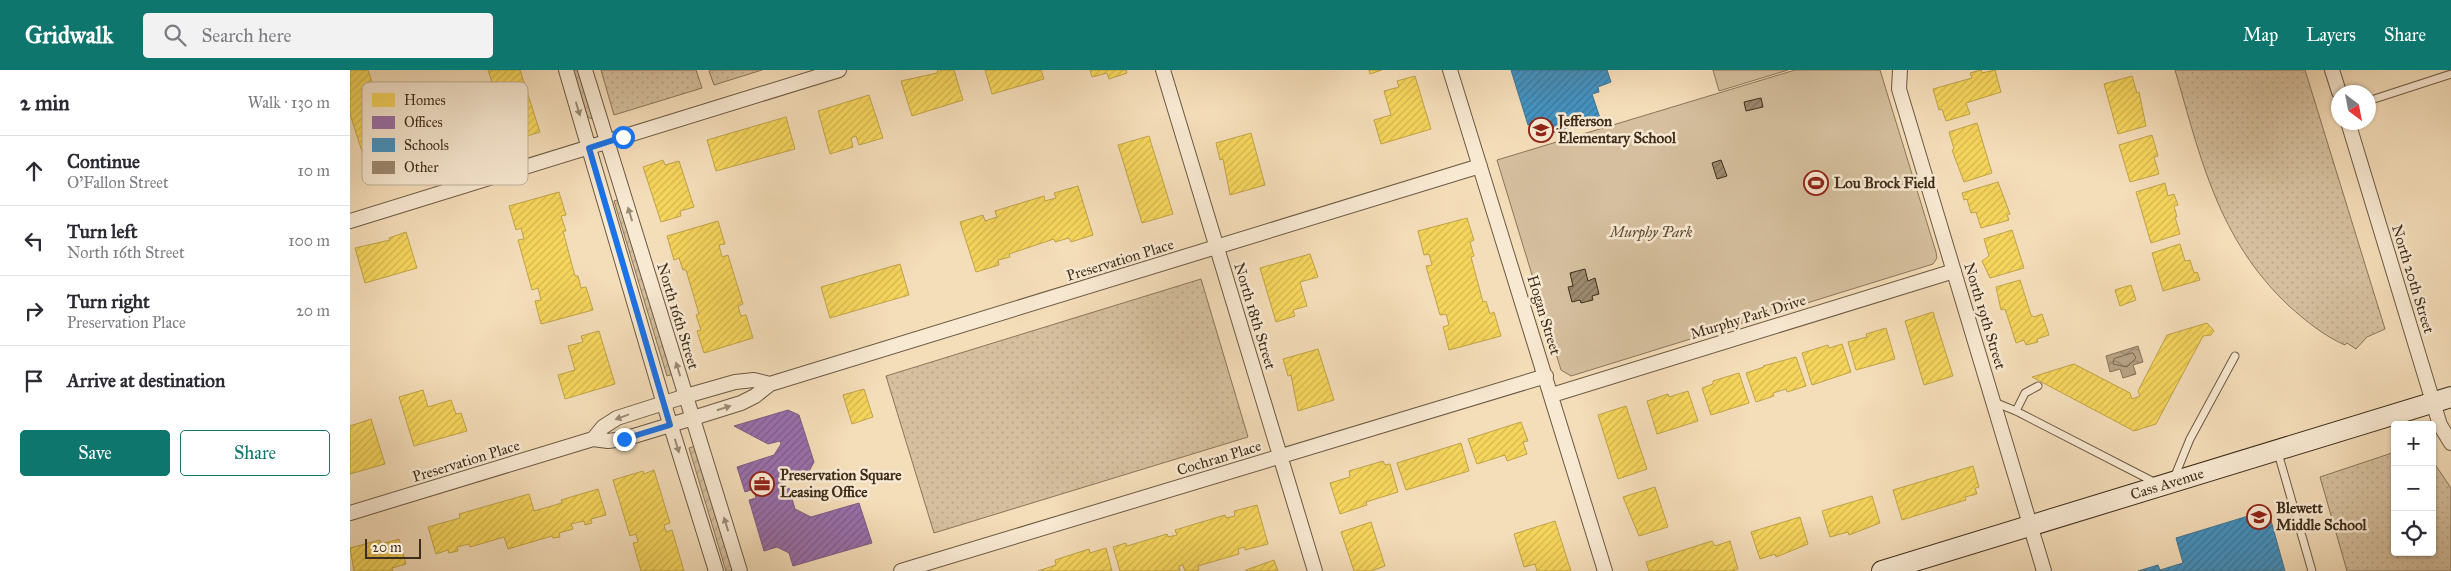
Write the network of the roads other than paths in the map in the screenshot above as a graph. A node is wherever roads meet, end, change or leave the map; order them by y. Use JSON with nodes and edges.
{"nodes":[{"id":1,"x":566,"y":70,"type":"edge"},
{"id":2,"x":584,"y":70,"type":"edge"},
{"id":3,"x":839,"y":70,"type":"edge"},
{"id":4,"x":1163,"y":70,"type":"edge"},
{"id":5,"x":1450,"y":70,"type":"edge"},
{"id":6,"x":1900,"y":70,"type":"edge"},
{"id":7,"x":2332,"y":70,"type":"edge"},
{"id":8,"x":2451,"y":74,"type":"edge"},
{"id":9,"x":2337,"y":85,"type":"edge"},
{"id":10,"x":2376,"y":98,"type":"edge"},
{"id":11,"x":2351,"y":130,"type":"edge"},
{"id":12,"x":607,"y":142,"type":"junction"},
{"id":13,"x":589,"y":148,"type":"junction"},
{"id":14,"x":1480,"y":166,"type":"junction"},
{"id":15,"x":528,"y":167,"type":"edge"},
{"id":16,"x":468,"y":185,"type":"edge"},
{"id":17,"x":350,"y":221,"type":"edge"},
{"id":18,"x":1217,"y":247,"type":"junction"},
{"id":19,"x":1954,"y":271,"type":"junction"},
{"id":20,"x":2235,"y":356,"type":"dead end"},
{"id":21,"x":1546,"y":376,"type":"junction"},
{"id":22,"x":770,"y":384,"type":"junction"},
{"id":23,"x":2038,"y":386,"type":"dead end"},
{"id":24,"x":1552,"y":394,"type":"junction"},
{"id":25,"x":686,"y":396,"type":"junction"},
{"id":26,"x":2442,"y":399,"type":"edge"},
{"id":27,"x":1994,"y":402,"type":"junction"},
{"id":28,"x":664,"y":404,"type":"junction"},
{"id":29,"x":2016,"y":411,"type":"junction"},
{"id":30,"x":693,"y":418,"type":"junction"},
{"id":31,"x":670,"y":425,"type":"junction"},
{"id":32,"x":592,"y":439,"type":"junction"},
{"id":33,"x":2451,"y":443,"type":"edge"},
{"id":34,"x":2278,"y":450,"type":"junction"},
{"id":35,"x":1280,"y":456,"type":"junction"},
{"id":36,"x":2167,"y":484,"type":"junction"},
{"id":37,"x":350,"y":514,"type":"edge"},
{"id":38,"x":2030,"y":526,"type":"junction"},
{"id":39,"x":716,"y":571,"type":"edge"},
{"id":40,"x":740,"y":571,"type":"edge"},
{"id":41,"x":901,"y":571,"type":"edge"},
{"id":42,"x":1315,"y":571,"type":"edge"},
{"id":43,"x":1605,"y":571,"type":"edge"},
{"id":44,"x":1882,"y":571,"type":"edge"},
{"id":45,"x":2044,"y":571,"type":"edge"},
{"id":46,"x":2312,"y":571,"type":"edge"}],
"edges":[{"from":1,"to":13,"type":"street","one_way":true},
{"from":2,"to":12,"type":"street","name":"North 16th Street"},
{"from":3,"to":12,"type":"street"},
{"from":4,"to":18,"type":"street","name":"North 18th Street"},
{"from":5,"to":14,"type":"street","name":"Hogan Street"},
{"from":6,"to":19,"type":"street","name":"North 19th Street"},
{"from":7,"to":9,"type":"street"},
{"from":8,"to":10,"type":"lane"},
{"from":11,"to":26,"type":"street","name":"North 20th Street"},
{"from":12,"to":13,"type":"street"},
{"from":25,"to":12,"type":"street","name":"North 16th Street","one_way":true},
{"from":13,"to":15,"type":"street"},
{"from":13,"to":28,"type":"street"},
{"from":14,"to":18,"type":"street","name":"Preservation Place"},
{"from":14,"to":21,"type":"street","name":"Hogan Street"},
{"from":16,"to":17,"type":"street"},
{"from":18,"to":22,"type":"street","name":"Preservation Place"},
{"from":18,"to":35,"type":"street","name":"North 18th Street"},
{"from":19,"to":24,"type":"street","name":"Murphy Park Drive"},
{"from":19,"to":27,"type":"street","name":"North 19th Street"},
{"from":20,"to":36,"type":"lane"},
{"from":21,"to":24,"type":"street","name":"Hogan Street"},
{"from":21,"to":35,"type":"street","name":"Cochran Place"},
{"from":22,"to":25,"type":"street","name":"Preservation Place"},
{"from":30,"to":22,"type":"street","name":"Preservation Place","one_way":true},
{"from":23,"to":29,"type":"lane"},
{"from":24,"to":43,"type":"street","name":"Hogan Street"},
{"from":25,"to":28,"type":"street","name":"Preservation Place"},
{"from":25,"to":30,"type":"street","name":"North 16th Street"},
{"from":26,"to":33,"type":"street","name":"North 20th Street"},
{"from":26,"to":34,"type":"main road","name":"Cass Avenue"},
{"from":27,"to":29,"type":"lane"},
{"from":27,"to":38,"type":"street","name":"North 19th Street"},
{"from":28,"to":31,"type":"street"},
{"from":28,"to":32,"type":"street","name":"Preservation Place","one_way":true},
{"from":29,"to":36,"type":"lane"},
{"from":30,"to":31,"type":"street","name":"Preservation Place"},
{"from":40,"to":30,"type":"street","name":"North 16th Street","one_way":true},
{"from":31,"to":32,"type":"street","name":"Preservation Place"},
{"from":31,"to":39,"type":"street","one_way":true},
{"from":32,"to":37,"type":"street","name":"Preservation Place"},
{"from":34,"to":36,"type":"main road","name":"Cass Avenue"},
{"from":34,"to":46,"type":"lane"},
{"from":35,"to":41,"type":"street","name":"Cochran Place"},
{"from":35,"to":42,"type":"street","name":"North 18th Street"},
{"from":36,"to":38,"type":"main road","name":"Cass Avenue"},
{"from":38,"to":44,"type":"main road","name":"Cass Avenue"},
{"from":38,"to":45,"type":"street","name":"North 19th Street"}]}
